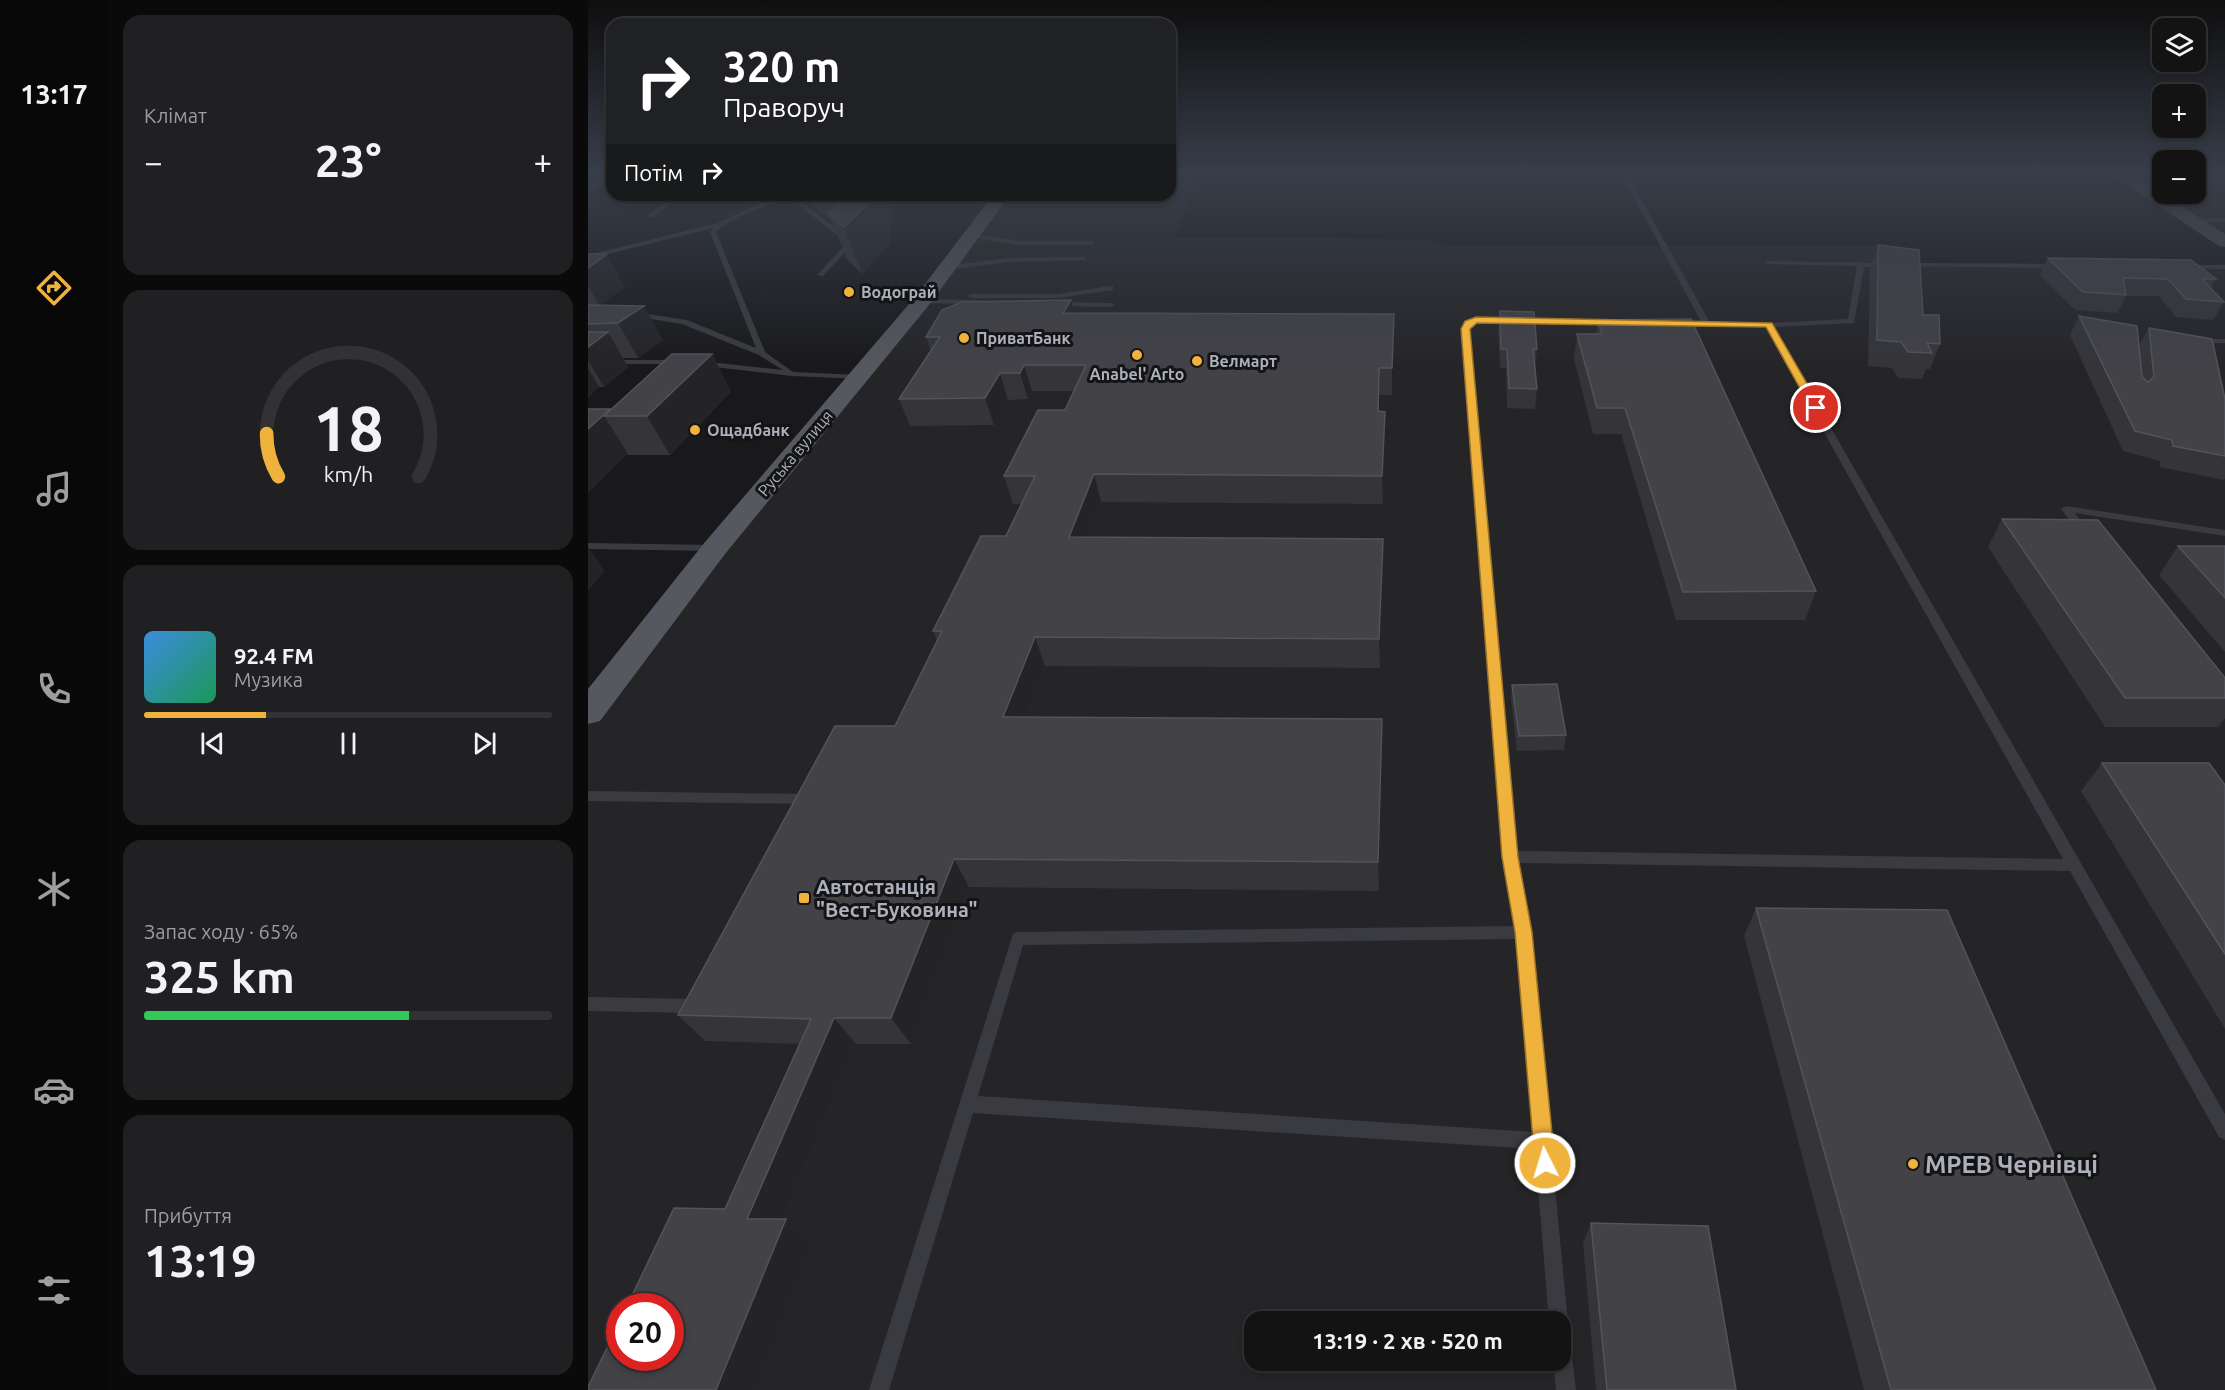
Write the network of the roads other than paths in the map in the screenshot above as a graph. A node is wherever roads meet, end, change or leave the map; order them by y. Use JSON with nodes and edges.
{"nodes":[{"id":1,"x":662,"y":239,"type":"edge"},
{"id":2,"x":714,"y":239,"type":"edge"},
{"id":3,"x":846,"y":239,"type":"edge"},
{"id":4,"x":968,"y":239,"type":"edge"},
{"id":5,"x":990,"y":239,"type":"edge"},
{"id":6,"x":1657,"y":239,"type":"edge"},
{"id":7,"x":1020,"y":243,"type":"junction"},
{"id":8,"x":1092,"y":243,"type":"dead end"},
{"id":9,"x":629,"y":247,"type":"junction"},
{"id":10,"x":588,"y":257,"type":"edge"},
{"id":11,"x":613,"y":259,"type":"dead end"},
{"id":12,"x":1084,"y":259,"type":"dead end"},
{"id":13,"x":1009,"y":260,"type":"junction"},
{"id":14,"x":1767,"y":262,"type":"dead end"},
{"id":15,"x":1861,"y":265,"type":"junction"},
{"id":16,"x":2072,"y":266,"type":"edge"},
{"id":17,"x":2178,"y":267,"type":"edge"},
{"id":18,"x":2225,"y":267,"type":"edge"},
{"id":19,"x":945,"y":268,"type":"junction"},
{"id":20,"x":821,"y":274,"type":"dead end"},
{"id":21,"x":1110,"y":288,"type":"dead end"},
{"id":22,"x":925,"y":298,"type":"junction"},
{"id":23,"x":1111,"y":305,"type":"dead end"},
{"id":24,"x":629,"y":313,"type":"edge"},
{"id":25,"x":1625,"y":322,"type":"edge"},
{"id":26,"x":1768,"y":325,"type":"junction"},
{"id":27,"x":2190,"y":341,"type":"edge"},
{"id":28,"x":2225,"y":341,"type":"edge"},
{"id":29,"x":762,"y":353,"type":"junction"},
{"id":30,"x":588,"y":362,"type":"edge"},
{"id":31,"x":683,"y":363,"type":"edge"},
{"id":32,"x":696,"y":367,"type":"edge"},
{"id":33,"x":792,"y":374,"type":"junction"},
{"id":34,"x":859,"y":377,"type":"junction"},
{"id":35,"x":2225,"y":533,"type":"edge"},
{"id":36,"x":588,"y":546,"type":"edge"},
{"id":37,"x":2096,"y":546,"type":"edge"},
{"id":38,"x":715,"y":548,"type":"junction"},
{"id":39,"x":588,"y":712,"type":"edge"},
{"id":40,"x":588,"y":796,"type":"edge"},
{"id":41,"x":805,"y":810,"type":"edge"},
{"id":42,"x":1510,"y":857,"type":"junction"},
{"id":43,"x":2075,"y":865,"type":"junction"},
{"id":44,"x":1524,"y":932,"type":"junction"},
{"id":45,"x":703,"y":996,"type":"edge"},
{"id":46,"x":588,"y":1004,"type":"edge"},
{"id":47,"x":967,"y":1104,"type":"junction"},
{"id":48,"x":2225,"y":1131,"type":"edge"},
{"id":49,"x":1543,"y":1141,"type":"junction"},
{"id":50,"x":1558,"y":1311,"type":"edge"},
{"id":51,"x":1564,"y":1371,"type":"edge"},
{"id":52,"x":879,"y":1390,"type":"edge"},
{"id":53,"x":1566,"y":1390,"type":"edge"}],
"edges":[{"from":1,"to":9,"type":"lane"},
{"from":2,"to":29,"type":"lane"},
{"from":3,"to":20,"type":"lane"},
{"from":4,"to":19,"type":"main road","name":"Руська вулиця"},
{"from":5,"to":7,"type":"lane"},
{"from":6,"to":26,"type":"lane"},
{"from":7,"to":8,"type":"lane"},
{"from":7,"to":13,"type":"lane"},
{"from":9,"to":10,"type":"lane"},
{"from":9,"to":11,"type":"lane"},
{"from":12,"to":13,"type":"lane"},
{"from":13,"to":19,"type":"lane"},
{"from":14,"to":15,"type":"lane"},
{"from":15,"to":16,"type":"lane"},
{"from":15,"to":26,"type":"lane"},
{"from":17,"to":18,"type":"lane"},
{"from":19,"to":22,"type":"main road","name":"Руська вулиця"},
{"from":21,"to":22,"type":"lane"},
{"from":22,"to":23,"type":"lane"},
{"from":22,"to":34,"type":"main road","name":"Руська вулиця"},
{"from":24,"to":29,"type":"lane"},
{"from":25,"to":42,"type":"lane"},
{"from":26,"to":43,"type":"lane"},
{"from":27,"to":28,"type":"lane"},
{"from":29,"to":33,"type":"lane"},
{"from":30,"to":31,"type":"lane"},
{"from":32,"to":33,"type":"lane"},
{"from":33,"to":34,"type":"lane"},
{"from":34,"to":38,"type":"main road","name":"Руська вулиця"},
{"from":35,"to":37,"type":"lane"},
{"from":36,"to":38,"type":"lane"},
{"from":38,"to":39,"type":"main road","name":"Руська вулиця"},
{"from":40,"to":41,"type":"lane"},
{"from":42,"to":43,"type":"lane"},
{"from":42,"to":44,"type":"lane"},
{"from":43,"to":48,"type":"lane"},
{"from":44,"to":47,"type":"lane"},
{"from":44,"to":49,"type":"lane"},
{"from":45,"to":46,"type":"lane"},
{"from":47,"to":49,"type":"lane"},
{"from":47,"to":52,"type":"lane"},
{"from":49,"to":50,"type":"lane"},
{"from":51,"to":53,"type":"lane"}]}
